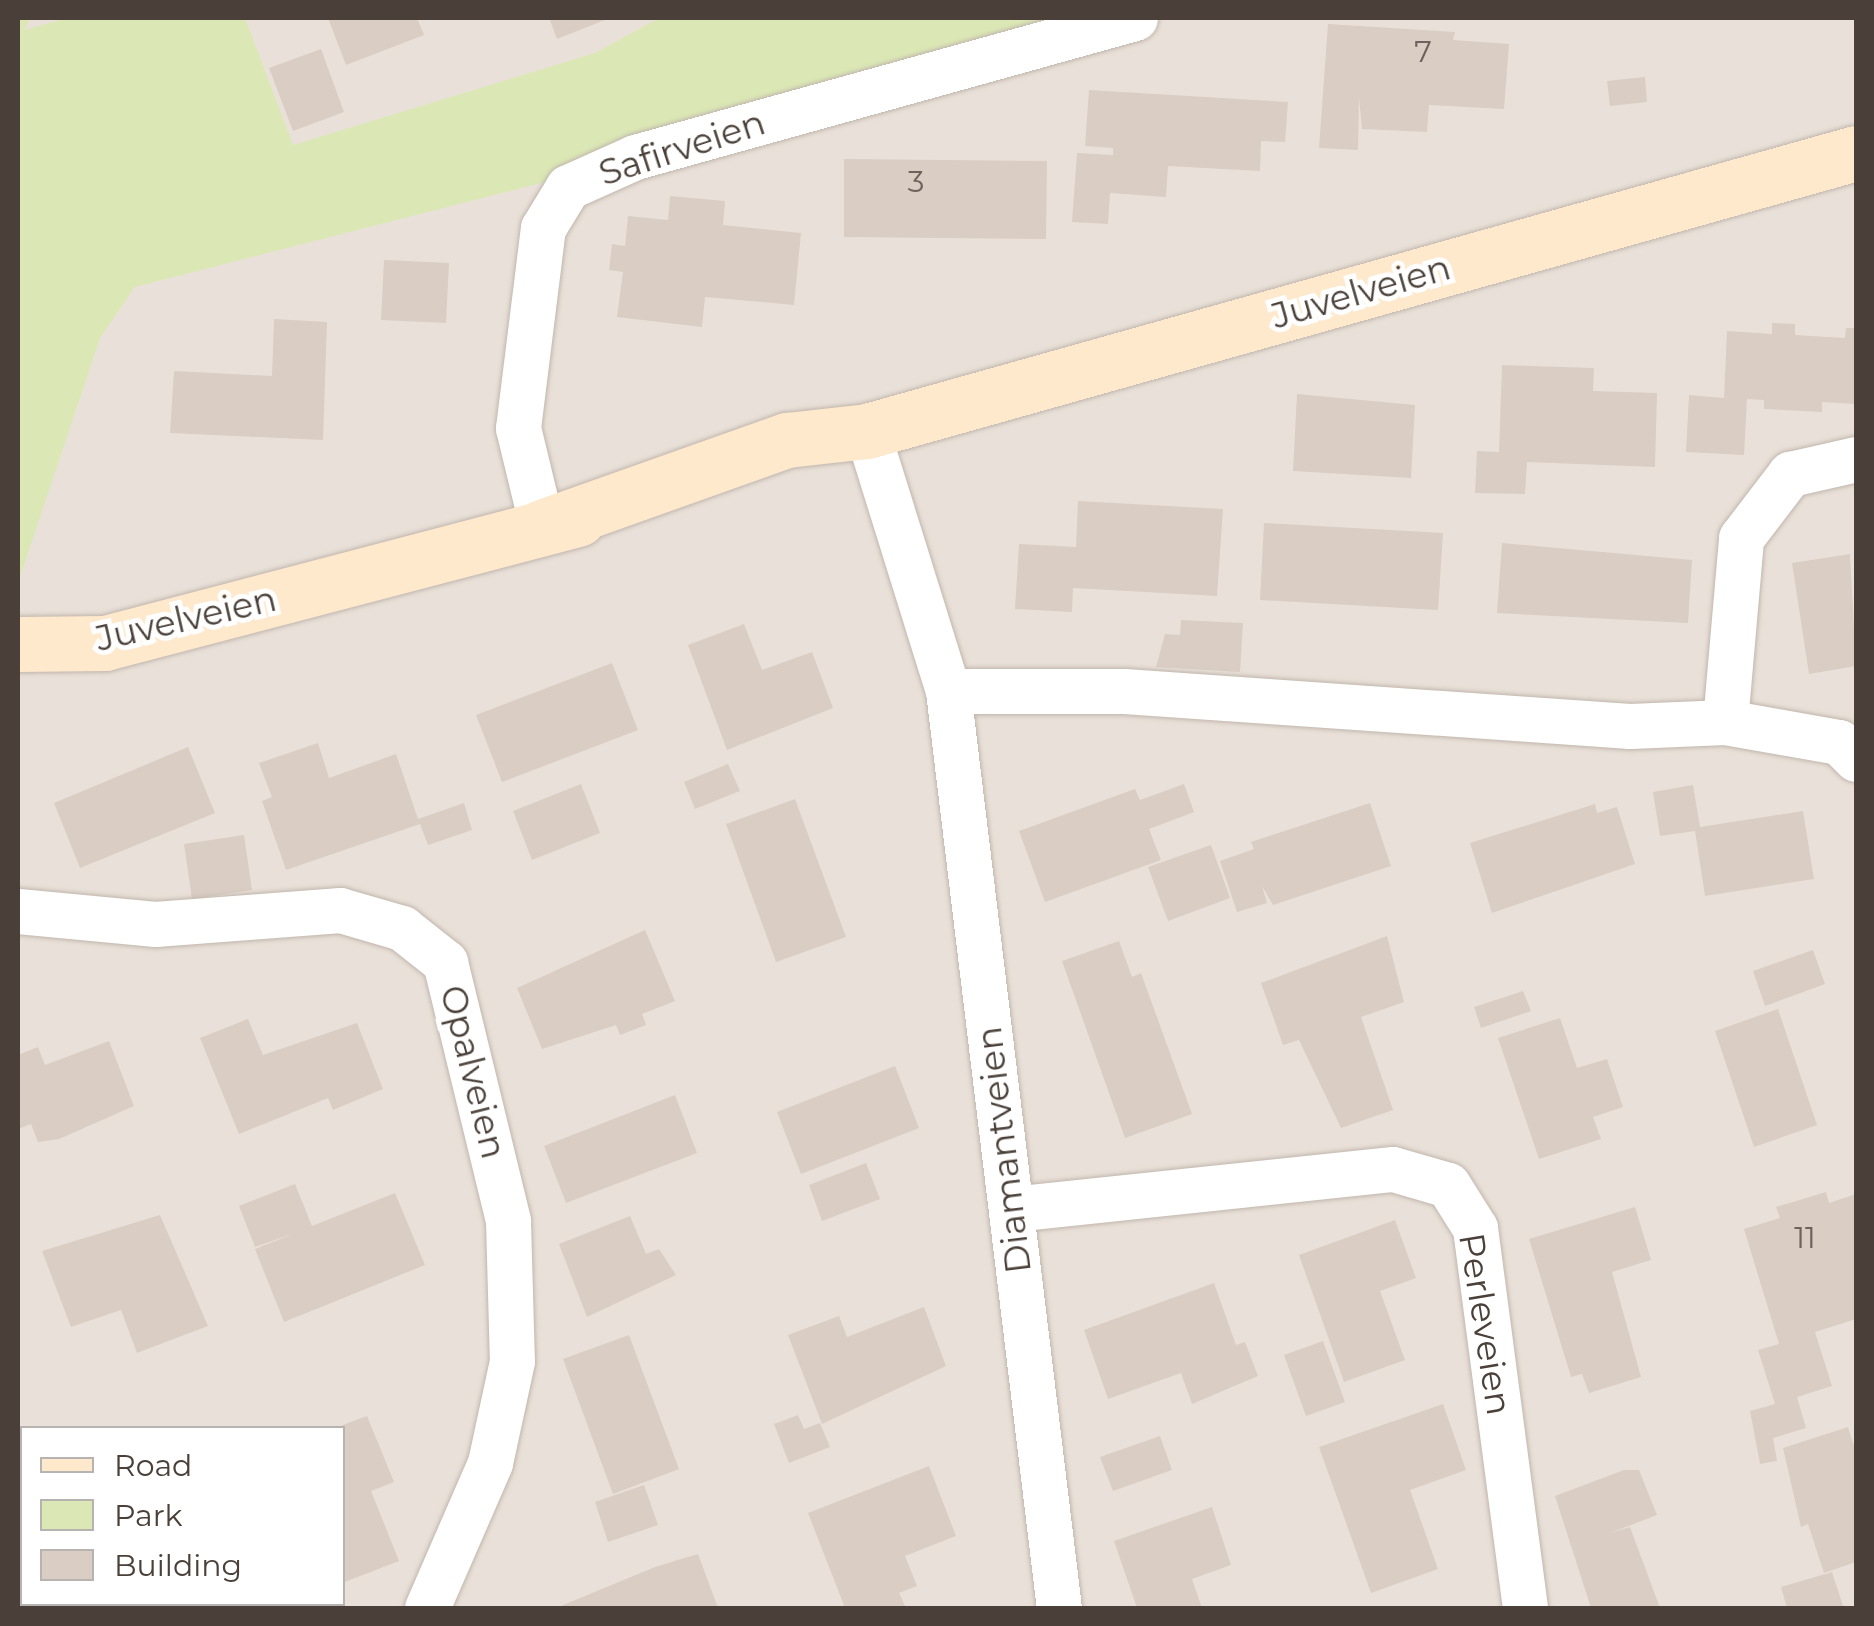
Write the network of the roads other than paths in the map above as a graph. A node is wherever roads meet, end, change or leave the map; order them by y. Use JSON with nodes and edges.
{"nodes":[{"id":1,"x":1135,"y":18,"type":"edge"},
{"id":2,"x":1856,"y":153,"type":"edge"},
{"id":3,"x":866,"y":431,"type":"junction"},
{"id":4,"x":1856,"y":459,"type":"edge"},
{"id":5,"x":542,"y":527,"type":"junction"},
{"id":6,"x":295,"y":594,"type":"junction"},
{"id":7,"x":18,"y":633,"type":"edge"},
{"id":8,"x":18,"y":644,"type":"edge"},
{"id":9,"x":948,"y":691,"type":"junction"},
{"id":10,"x":1726,"y":722,"type":"junction"},
{"id":11,"x":1856,"y":758,"type":"edge"},
{"id":12,"x":18,"y":911,"type":"edge"},
{"id":13,"x":1012,"y":1209,"type":"junction"},
{"id":14,"x":427,"y":1608,"type":"edge"},
{"id":15,"x":1059,"y":1608,"type":"edge"},
{"id":16,"x":1525,"y":1608,"type":"edge"}],
"edges":[{"from":1,"to":5,"type":"street","name":"Safirveien"},
{"from":2,"to":3,"type":"street","name":"Juvelveien"},
{"from":3,"to":5,"type":"street","name":"Juvelveien"},
{"from":3,"to":9,"type":"street","name":"Diamantveien"},
{"from":4,"to":10,"type":"street"},
{"from":5,"to":6,"type":"street","name":"Juvelveien"},
{"from":6,"to":7,"type":"street","name":"Juvelveien"},
{"from":6,"to":8,"type":"street","name":"Juvelveien"},
{"from":9,"to":10,"type":"street"},
{"from":9,"to":13,"type":"street","name":"Diamantveien"},
{"from":10,"to":11,"type":"street"},
{"from":12,"to":14,"type":"street","name":"Opalveien"},
{"from":13,"to":15,"type":"street","name":"Diamantveien"},
{"from":13,"to":16,"type":"street","name":"Perleveien"}]}
